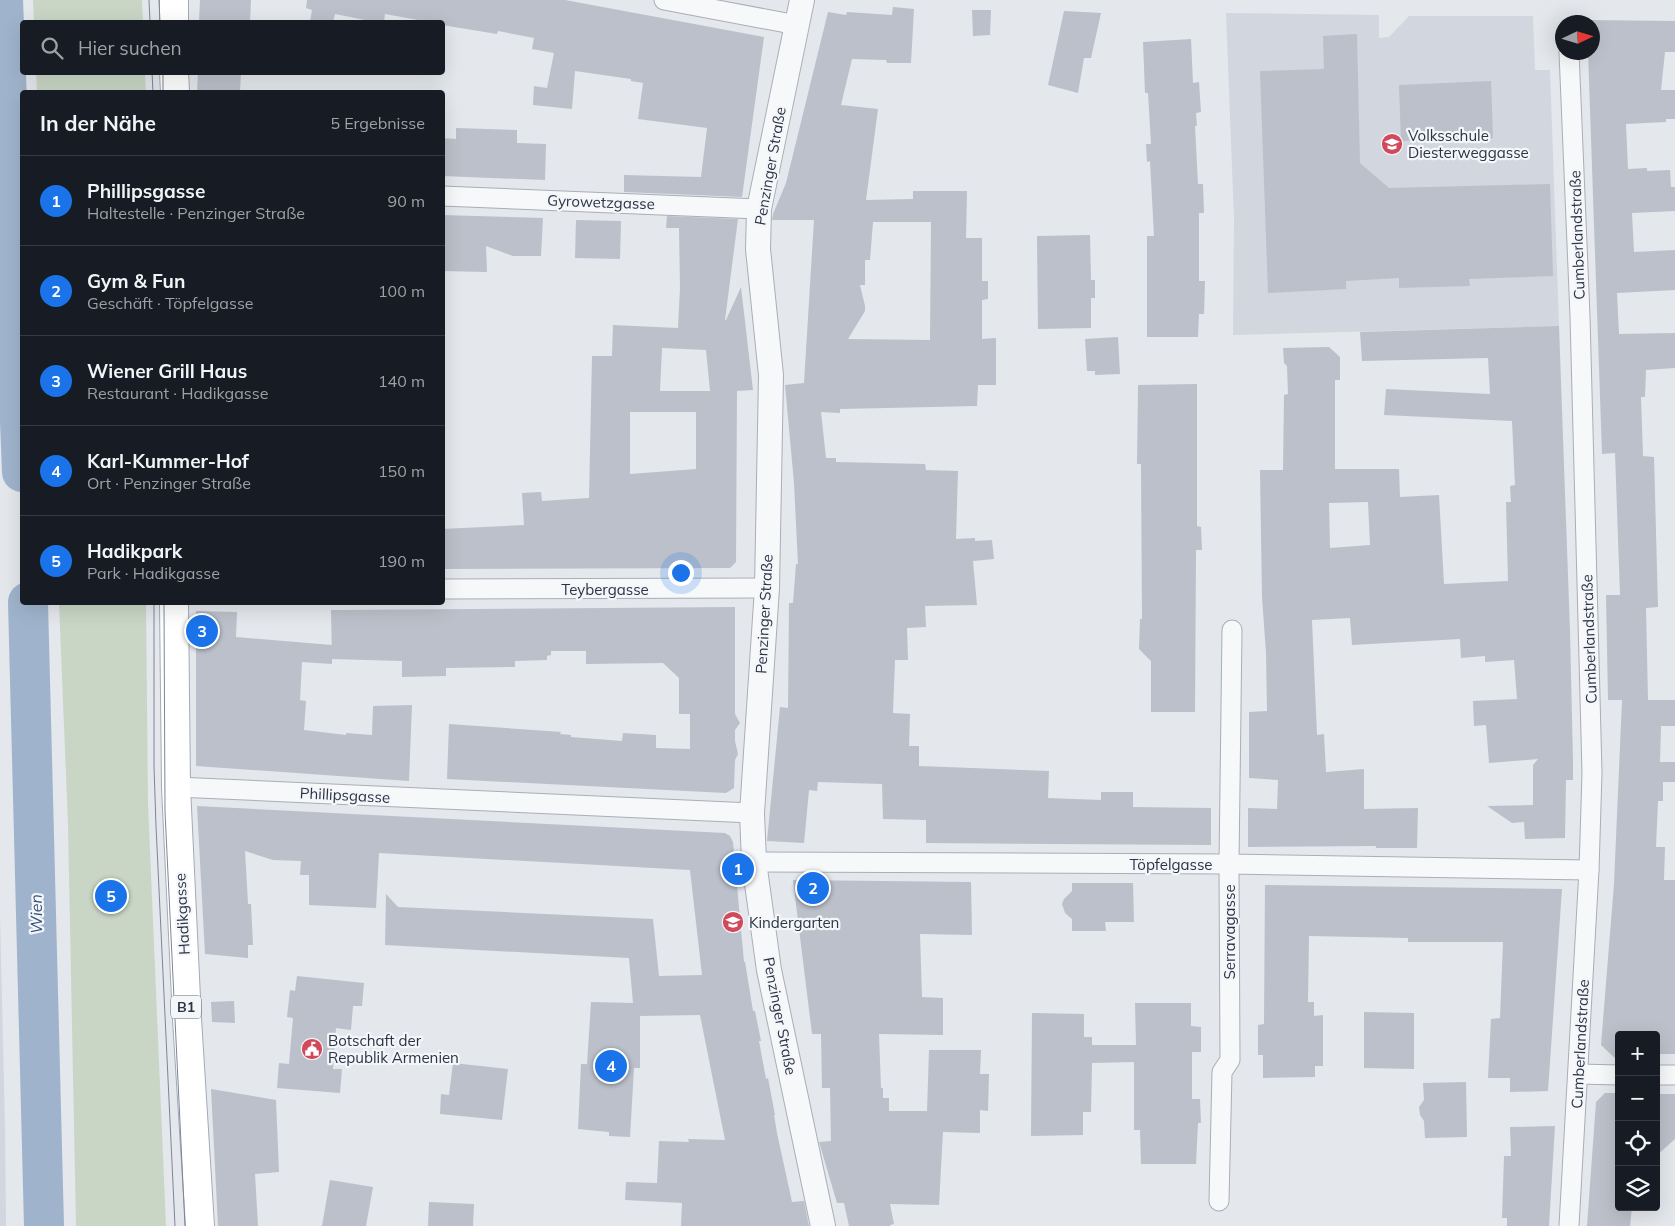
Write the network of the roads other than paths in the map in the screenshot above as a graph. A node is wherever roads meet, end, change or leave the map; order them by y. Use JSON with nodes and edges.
{"nodes":[{"id":1,"x":174,"y":0,"type":"edge"},
{"id":2,"x":664,"y":0,"type":"edge"},
{"id":3,"x":802,"y":0,"type":"edge"},
{"id":4,"x":174,"y":20,"type":"edge"},
{"id":5,"x":797,"y":25,"type":"junction"},
{"id":6,"x":1569,"y":60,"type":"edge"},
{"id":7,"x":174,"y":75,"type":"edge"},
{"id":8,"x":175,"y":90,"type":"edge"},
{"id":9,"x":445,"y":196,"type":"edge"},
{"id":10,"x":759,"y":209,"type":"junction"},
{"id":11,"x":767,"y":588,"type":"junction"},
{"id":12,"x":445,"y":589,"type":"edge"},
{"id":13,"x":174,"y":605,"type":"edge"},
{"id":14,"x":1232,"y":630,"type":"dead end"},
{"id":15,"x":176,"y":787,"type":"junction"},
{"id":16,"x":752,"y":814,"type":"junction"},
{"id":17,"x":754,"y":862,"type":"junction"},
{"id":18,"x":1229,"y":864,"type":"junction"},
{"id":19,"x":1589,"y":870,"type":"junction"},
{"id":20,"x":1578,"y":1074,"type":"junction"},
{"id":21,"x":1615,"y":1074,"type":"edge"},
{"id":22,"x":1660,"y":1075,"type":"edge"},
{"id":23,"x":1675,"y":1075,"type":"edge"},
{"id":24,"x":1219,"y":1202,"type":"dead end"},
{"id":25,"x":200,"y":1226,"type":"edge"},
{"id":26,"x":823,"y":1226,"type":"edge"},
{"id":27,"x":1569,"y":1226,"type":"edge"}],
"edges":[{"from":1,"to":4,"type":"main road"},
{"from":2,"to":5,"type":"street"},
{"from":3,"to":5,"type":"street","name":"Penzinger Straße"},
{"from":5,"to":10,"type":"street","name":"Penzinger Straße"},
{"from":6,"to":19,"type":"street","name":"Cumberlandstraße"},
{"from":7,"to":8,"type":"main road"},
{"from":9,"to":10,"type":"street","name":"Gyrowetzgasse"},
{"from":10,"to":11,"type":"street","name":"Penzinger Straße"},
{"from":11,"to":12,"type":"street","name":"Teybergasse"},
{"from":11,"to":16,"type":"street","name":"Penzinger Straße"},
{"from":13,"to":15,"type":"main road","name":"Hadikgasse","number":"B1"},
{"from":14,"to":18,"type":"street","name":"Serravagasse"},
{"from":15,"to":16,"type":"street","name":"Phillipsgasse"},
{"from":15,"to":25,"type":"main road","name":"Hadikgasse","number":"B1"},
{"from":16,"to":17,"type":"street","name":"Penzinger Straße"},
{"from":17,"to":18,"type":"street","name":"Töpfelgasse"},
{"from":17,"to":26,"type":"street","name":"Penzinger Straße"},
{"from":18,"to":19,"type":"street","name":"Töpfelgasse"},
{"from":18,"to":24,"type":"street","name":"Serravagasse"},
{"from":19,"to":20,"type":"street","name":"Cumberlandstraße"},
{"from":20,"to":21,"type":"street"},
{"from":20,"to":27,"type":"street","name":"Cumberlandstraße"},
{"from":22,"to":23,"type":"street"}]}
